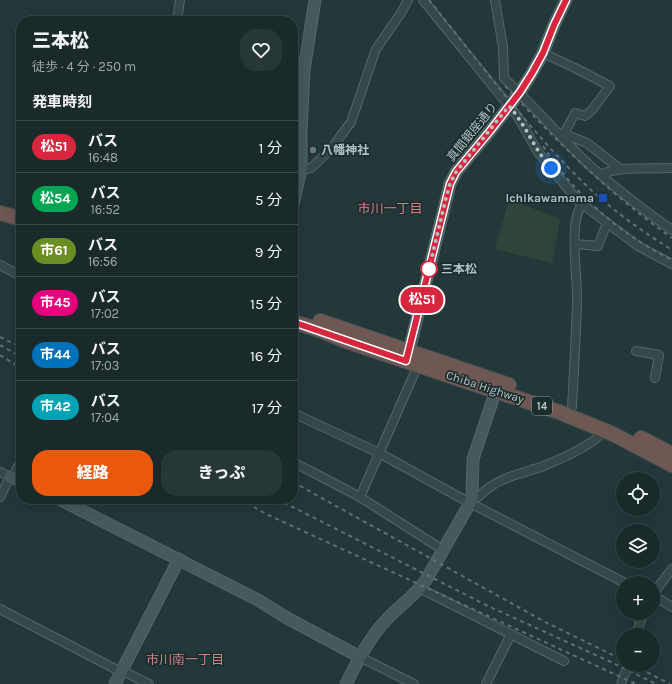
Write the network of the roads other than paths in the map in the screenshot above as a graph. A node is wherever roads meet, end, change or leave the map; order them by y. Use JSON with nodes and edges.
{"nodes":[{"id":1,"x":180,"y":0,"type":"edge"},
{"id":2,"x":314,"y":0,"type":"edge"},
{"id":3,"x":408,"y":0,"type":"edge"},
{"id":4,"x":423,"y":0,"type":"edge"},
{"id":5,"x":495,"y":0,"type":"edge"},
{"id":6,"x":566,"y":0,"type":"edge"},
{"id":7,"x":178,"y":16,"type":"edge"},
{"id":8,"x":543,"y":53,"type":"junction"},
{"id":9,"x":520,"y":92,"type":"junction"},
{"id":10,"x":509,"y":106,"type":"junction"},
{"id":11,"x":563,"y":136,"type":"junction"},
{"id":12,"x":672,"y":168,"type":"edge"},
{"id":13,"x":620,"y":169,"type":"junction"},
{"id":14,"x":301,"y":170,"type":"junction"},
{"id":15,"x":602,"y":175,"type":"junction"},
{"id":16,"x":298,"y":183,"type":"edge"},
{"id":17,"x":582,"y":205,"type":"junction"},
{"id":18,"x":0,"y":213,"type":"edge"},
{"id":19,"x":16,"y":218,"type":"edge"},
{"id":20,"x":0,"y":223,"type":"edge"},
{"id":21,"x":607,"y":223,"type":"junction"},
{"id":22,"x":16,"y":228,"type":"edge"},
{"id":23,"x":672,"y":230,"type":"edge"},
{"id":24,"x":575,"y":244,"type":"junction"},
{"id":25,"x":672,"y":264,"type":"edge"},
{"id":26,"x":0,"y":265,"type":"edge"},
{"id":27,"x":16,"y":273,"type":"edge"},
{"id":28,"x":298,"y":315,"type":"edge"},
{"id":29,"x":298,"y":324,"type":"edge"},
{"id":30,"x":636,"y":351,"type":"dead end"},
{"id":31,"x":411,"y":359,"type":"junction"},
{"id":32,"x":655,"y":378,"type":"dead end"},
{"id":33,"x":498,"y":386,"type":"junction"},
{"id":34,"x":572,"y":407,"type":"junction"},
{"id":35,"x":298,"y":415,"type":"edge"},
{"id":36,"x":604,"y":430,"type":"junction"},
{"id":37,"x":379,"y":453,"type":"junction"},
{"id":38,"x":672,"y":454,"type":"edge"},
{"id":39,"x":298,"y":465,"type":"edge"},
{"id":40,"x":672,"y":465,"type":"edge"},
{"id":41,"x":11,"y":477,"type":"edge"},
{"id":42,"x":0,"y":497,"type":"edge"},
{"id":43,"x":360,"y":497,"type":"junction"},
{"id":44,"x":471,"y":500,"type":"junction"},
{"id":45,"x":69,"y":504,"type":"edge"},
{"id":46,"x":443,"y":550,"type":"junction"},
{"id":47,"x":179,"y":559,"type":"junction"},
{"id":48,"x":672,"y":569,"type":"edge"},
{"id":49,"x":616,"y":578,"type":"edge"},
{"id":50,"x":660,"y":585,"type":"edge"},
{"id":51,"x":425,"y":590,"type":"dead end"},
{"id":52,"x":660,"y":599,"type":"edge"},
{"id":53,"x":672,"y":607,"type":"edge"},
{"id":54,"x":0,"y":609,"type":"edge"},
{"id":55,"x":511,"y":634,"type":"junction"},
{"id":56,"x":360,"y":656,"type":"junction"},
{"id":57,"x":564,"y":661,"type":"dead end"},
{"id":58,"x":121,"y":672,"type":"junction"},
{"id":59,"x":625,"y":672,"type":"edge"},
{"id":60,"x":115,"y":684,"type":"edge"},
{"id":61,"x":149,"y":684,"type":"edge"},
{"id":62,"x":346,"y":684,"type":"edge"},
{"id":63,"x":414,"y":684,"type":"edge"},
{"id":64,"x":486,"y":684,"type":"edge"},
{"id":65,"x":621,"y":684,"type":"edge"}],
"edges":[{"from":1,"to":7,"type":"street"},
{"from":2,"to":14,"type":"street"},
{"from":3,"to":14,"type":"street"},
{"from":4,"to":10,"type":"street"},
{"from":5,"to":9,"type":"street"},
{"from":6,"to":8,"type":"street","name":"真間銀座通り"},
{"from":8,"to":9,"type":"street","name":"真間銀座通り"},
{"from":8,"to":11,"type":"street"},
{"from":9,"to":10,"type":"street","name":"真間銀座通り"},
{"from":9,"to":11,"type":"street"},
{"from":10,"to":17,"type":"street"},
{"from":10,"to":31,"type":"street","name":"真間銀座通り"},
{"from":11,"to":13,"type":"street"},
{"from":11,"to":15,"type":"street"},
{"from":12,"to":13,"type":"street"},
{"from":13,"to":15,"type":"street"},
{"from":14,"to":16,"type":"street"},
{"from":15,"to":23,"type":"street"},
{"from":17,"to":21,"type":"street"},
{"from":17,"to":24,"type":"street"},
{"from":18,"to":19,"type":"highway"},
{"from":20,"to":22,"type":"highway"},
{"from":21,"to":24,"type":"street"},
{"from":21,"to":25,"type":"street"},
{"from":24,"to":34,"type":"street"},
{"from":26,"to":27,"type":"street"},
{"from":28,"to":31,"type":"highway","name":"Chiba Highway","number":"14"},
{"from":29,"to":31,"type":"highway","name":"Chiba Highway","number":"14"},
{"from":30,"to":32,"type":"street"},
{"from":31,"to":33,"type":"highway","name":"Chiba Highway","number":"14"},
{"from":31,"to":37,"type":"street"},
{"from":33,"to":34,"type":"highway","name":"Chiba Highway","number":"14"},
{"from":33,"to":36,"type":"highway","name":"Chiba Highway","number":"14"},
{"from":33,"to":44,"type":"street"},
{"from":34,"to":38,"type":"highway","name":"Chiba Highway","number":"14"},
{"from":35,"to":37,"type":"street"},
{"from":36,"to":40,"type":"highway","name":"Chiba Highway","number":"14"},
{"from":36,"to":44,"type":"street"},
{"from":37,"to":43,"type":"street"},
{"from":37,"to":44,"type":"street"},
{"from":39,"to":43,"type":"street"},
{"from":41,"to":42,"type":"street"},
{"from":43,"to":46,"type":"street"},
{"from":44,"to":46,"type":"street"},
{"from":44,"to":49,"type":"street"},
{"from":45,"to":47,"type":"street"},
{"from":46,"to":56,"type":"street"},
{"from":47,"to":56,"type":"street"},
{"from":47,"to":58,"type":"street"},
{"from":48,"to":50,"type":"street"},
{"from":51,"to":55,"type":"street"},
{"from":52,"to":53,"type":"street"},
{"from":54,"to":58,"type":"street"},
{"from":55,"to":57,"type":"street"},
{"from":55,"to":64,"type":"street"},
{"from":56,"to":62,"type":"street"},
{"from":56,"to":63,"type":"street"},
{"from":58,"to":60,"type":"street"},
{"from":58,"to":61,"type":"street"},
{"from":59,"to":65,"type":"street"}]}
